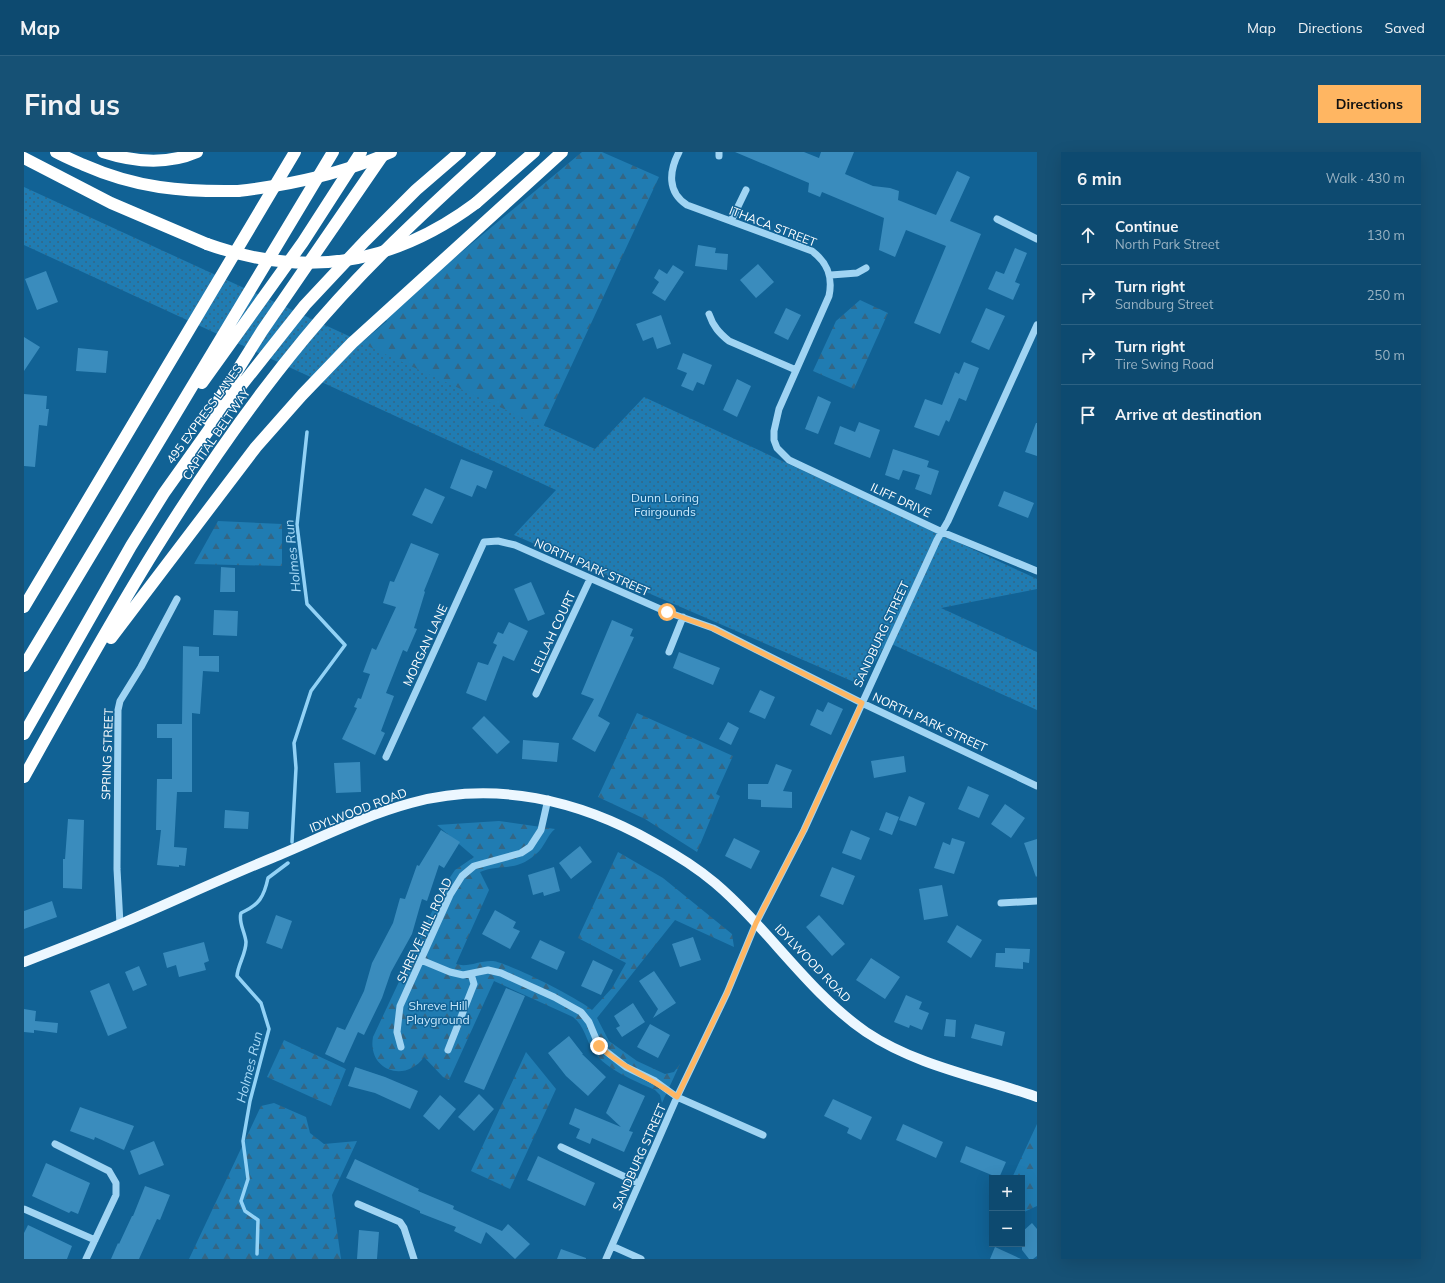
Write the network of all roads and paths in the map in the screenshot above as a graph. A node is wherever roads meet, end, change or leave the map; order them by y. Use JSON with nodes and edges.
{"nodes":[{"id":1,"x":56,"y":152,"type":"edge"},
{"id":2,"x":103,"y":152,"type":"edge"},
{"id":3,"x":197,"y":152,"type":"edge"},
{"id":4,"x":295,"y":152,"type":"edge"},
{"id":5,"x":333,"y":152,"type":"edge"},
{"id":6,"x":361,"y":152,"type":"edge"},
{"id":7,"x":385,"y":152,"type":"edge"},
{"id":8,"x":392,"y":152,"type":"edge"},
{"id":9,"x":460,"y":152,"type":"edge"},
{"id":10,"x":490,"y":152,"type":"edge"},
{"id":11,"x":534,"y":152,"type":"edge"},
{"id":12,"x":562,"y":152,"type":"edge"},
{"id":13,"x":679,"y":152,"type":"edge"},
{"id":14,"x":24,"y":158,"type":"edge"},
{"id":15,"x":746,"y":190,"type":"dead end"},
{"id":16,"x":998,"y":219,"type":"dead end"},
{"id":17,"x":731,"y":221,"type":"junction"},
{"id":18,"x":1037,"y":239,"type":"edge"},
{"id":19,"x":866,"y":268,"type":"dead end"},
{"id":20,"x":830,"y":275,"type":"junction"},
{"id":21,"x":709,"y":314,"type":"dead end"},
{"id":22,"x":1037,"y":325,"type":"edge"},
{"id":23,"x":796,"y":370,"type":"junction"},
{"id":24,"x":153,"y":451,"type":"junction"},
{"id":25,"x":164,"y":493,"type":"junction"},
{"id":26,"x":942,"y":532,"type":"junction"},
{"id":27,"x":484,"y":542,"type":"joint"},
{"id":28,"x":1037,"y":571,"type":"edge"},
{"id":29,"x":590,"y":579,"type":"junction"},
{"id":30,"x":178,"y":599,"type":"dead end"},
{"id":31,"x":24,"y":607,"type":"edge"},
{"id":32,"x":683,"y":618,"type":"junction"},
{"id":33,"x":668,"y":652,"type":"dead end"},
{"id":34,"x":24,"y":666,"type":"edge"},
{"id":35,"x":71,"y":693,"type":"junction"},
{"id":36,"x":536,"y":694,"type":"dead end"},
{"id":37,"x":862,"y":703,"type":"junction"},
{"id":38,"x":24,"y":734,"type":"edge"},
{"id":39,"x":386,"y":757,"type":"dead end"},
{"id":40,"x":24,"y":777,"type":"edge"},
{"id":41,"x":1037,"y":786,"type":"edge"},
{"id":42,"x":548,"y":799,"type":"junction"},
{"id":43,"x":1037,"y":901,"type":"edge"},
{"id":44,"x":1001,"y":903,"type":"dead end"},
{"id":45,"x":756,"y":923,"type":"junction"},
{"id":46,"x":120,"y":924,"type":"junction"},
{"id":47,"x":421,"y":960,"type":"junction"},
{"id":48,"x":24,"y":962,"type":"edge"},
{"id":49,"x":471,"y":974,"type":"junction"},
{"id":50,"x":401,"y":1047,"type":"dead end"},
{"id":51,"x":448,"y":1050,"type":"dead end"},
{"id":52,"x":677,"y":1097,"type":"junction"},
{"id":53,"x":1037,"y":1097,"type":"edge"},
{"id":54,"x":763,"y":1135,"type":"dead end"},
{"id":55,"x":55,"y":1144,"type":"dead end"},
{"id":56,"x":561,"y":1148,"type":"dead end"},
{"id":57,"x":638,"y":1183,"type":"junction"},
{"id":58,"x":358,"y":1204,"type":"dead end"},
{"id":59,"x":24,"y":1209,"type":"edge"},
{"id":60,"x":95,"y":1240,"type":"junction"},
{"id":61,"x":612,"y":1246,"type":"junction"},
{"id":62,"x":86,"y":1259,"type":"edge"},
{"id":63,"x":414,"y":1259,"type":"edge"},
{"id":64,"x":606,"y":1259,"type":"edge"},
{"id":65,"x":641,"y":1259,"type":"edge"}],
"edges":[{"from":1,"to":8,"type":"highway","bridge":true},
{"from":2,"to":3,"type":"highway"},
{"from":4,"to":31,"type":"highway"},
{"from":5,"to":24,"type":"highway","name":"495 EXPRESS LANES"},
{"from":6,"to":24,"type":"highway"},
{"from":7,"to":25,"type":"highway"},
{"from":9,"to":25,"type":"highway","name":"495 EXPRESS LANES"},
{"from":10,"to":35,"type":"highway","name":"CAPITAL BELTWAY"},
{"from":11,"to":14,"type":"highway","bridge":true},
{"from":12,"to":35,"type":"highway"},
{"from":13,"to":17,"type":"street","name":"ITHACA STREET"},
{"from":15,"to":17,"type":"street"},
{"from":16,"to":18,"type":"street"},
{"from":17,"to":20,"type":"street","name":"ITHACA STREET"},
{"from":19,"to":20,"type":"street"},
{"from":20,"to":23,"type":"street"},
{"from":21,"to":23,"type":"street"},
{"from":22,"to":26,"type":"street","name":"SANDBURG STREET"},
{"from":23,"to":26,"type":"street","name":"ILIFF DRIVE"},
{"from":24,"to":34,"type":"highway","name":"495 EXPRESS LANES"},
{"from":25,"to":38,"type":"highway","name":"495 EXPRESS LANES"},
{"from":26,"to":28,"type":"street","name":"ILIFF DRIVE"},
{"from":26,"to":37,"type":"street","name":"SANDBURG STREET"},
{"from":27,"to":29,"type":"street","name":"NORTH PARK STREET"},
{"from":27,"to":39,"type":"street","name":"MORGAN LANE"},
{"from":29,"to":32,"type":"street","name":"NORTH PARK STREET"},
{"from":29,"to":36,"type":"street","name":"LELLAH COURT"},
{"from":30,"to":46,"type":"street","name":"SPRING STREET"},
{"from":32,"to":33,"type":"street"},
{"from":32,"to":37,"type":"street","name":"NORTH PARK STREET"},
{"from":35,"to":40,"type":"highway","name":"CAPITAL BELTWAY"},
{"from":37,"to":41,"type":"street","name":"NORTH PARK STREET"},
{"from":37,"to":45,"type":"street","name":"SANDBURG STREET"},
{"from":42,"to":45,"type":"main road","name":"IDYLWOOD ROAD"},
{"from":42,"to":46,"type":"main road","name":"IDYLWOOD ROAD"},
{"from":42,"to":47,"type":"street","name":"SHREVE HILL ROAD"},
{"from":43,"to":44,"type":"street"},
{"from":45,"to":52,"type":"street","name":"SANDBURG STREET"},
{"from":45,"to":53,"type":"main road","name":"IDYLWOOD ROAD"},
{"from":46,"to":48,"type":"main road","name":"IDYLWOOD ROAD"},
{"from":47,"to":49,"type":"street"},
{"from":47,"to":50,"type":"street","name":"SHREVE HILL ROAD"},
{"from":49,"to":51,"type":"street"},
{"from":49,"to":52,"type":"street"},
{"from":52,"to":54,"type":"street"},
{"from":52,"to":57,"type":"street","name":"SANDBURG STREET"},
{"from":55,"to":60,"type":"street"},
{"from":56,"to":57,"type":"street"},
{"from":57,"to":61,"type":"street","name":"SANDBURG STREET"},
{"from":58,"to":63,"type":"street"},
{"from":59,"to":60,"type":"street"},
{"from":60,"to":62,"type":"street"},
{"from":61,"to":64,"type":"street","name":"SANDBURG STREET"},
{"from":61,"to":65,"type":"street"}]}
